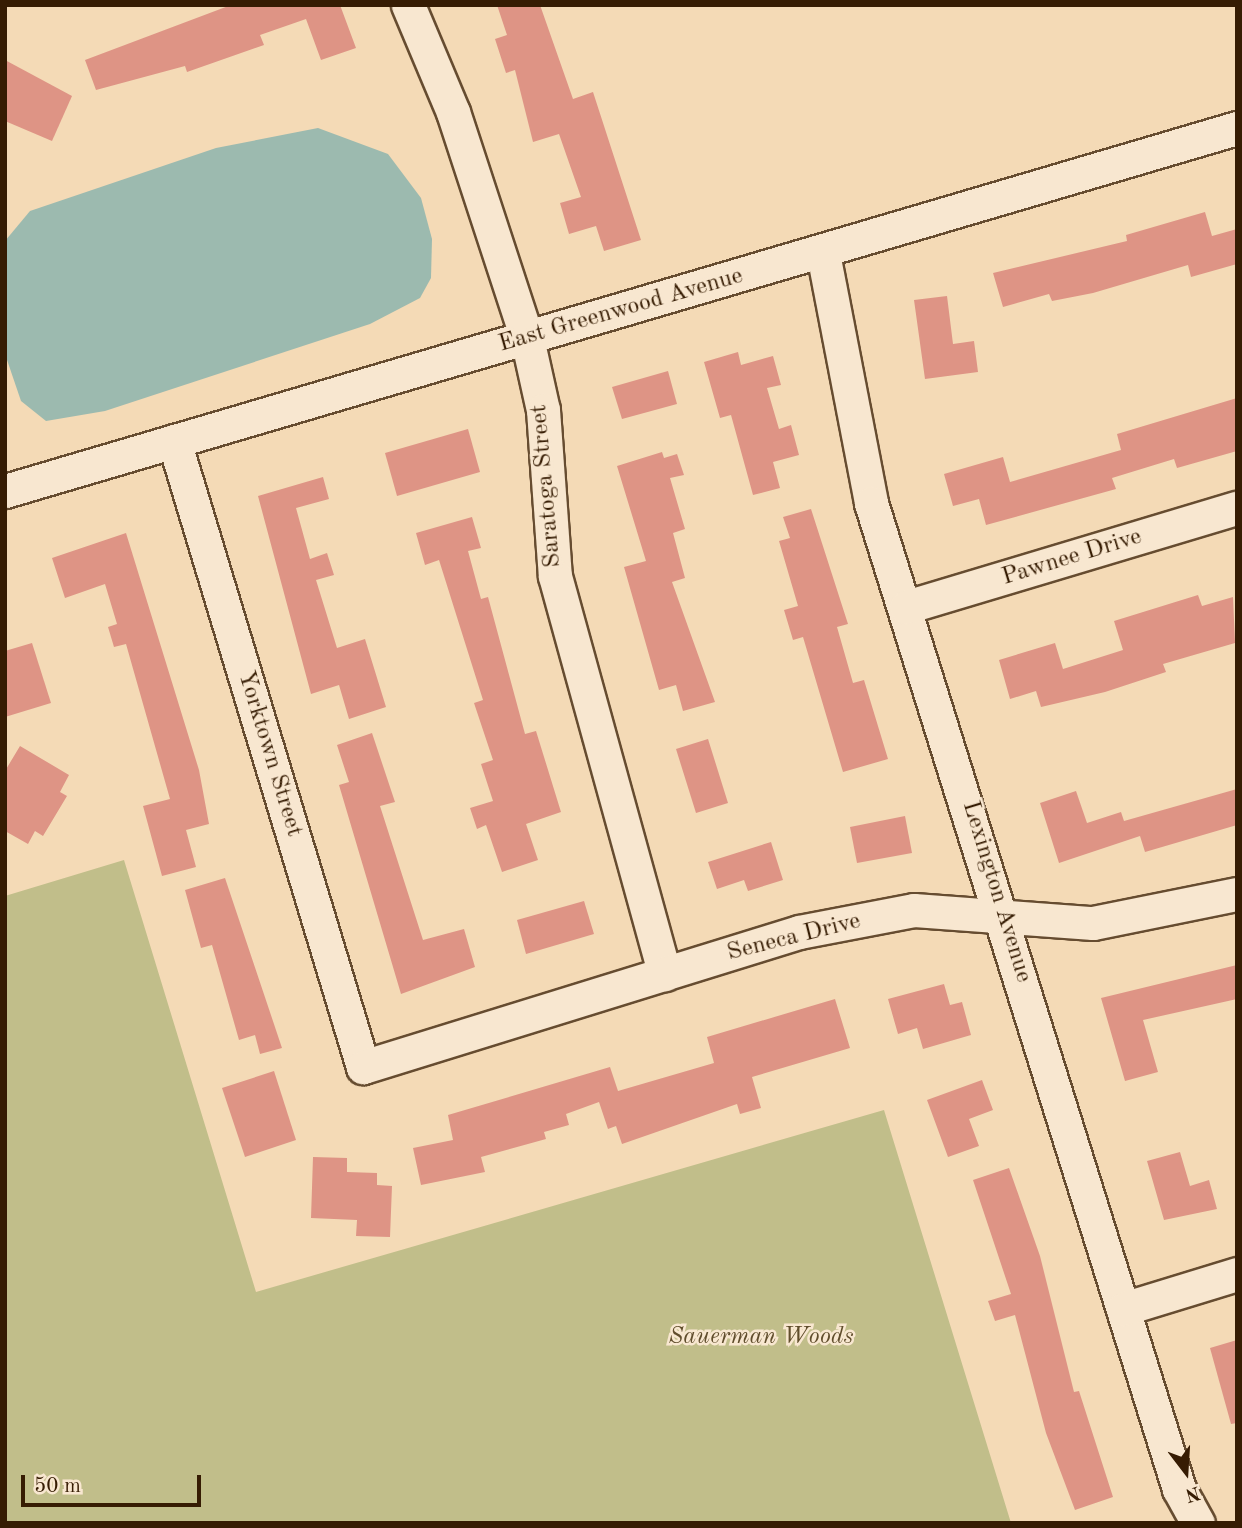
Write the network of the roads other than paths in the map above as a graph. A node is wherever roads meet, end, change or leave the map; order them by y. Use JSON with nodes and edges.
{"nodes":[{"id":1,"x":408,"y":5,"type":"edge"},
{"id":2,"x":1237,"y":128,"type":"edge"},
{"id":3,"x":823,"y":253,"type":"junction"},
{"id":4,"x":527,"y":338,"type":"junction"},
{"id":5,"x":174,"y":442,"type":"junction"},
{"id":6,"x":5,"y":491,"type":"edge"},
{"id":7,"x":1237,"y":508,"type":"edge"},
{"id":8,"x":906,"y":607,"type":"junction"},
{"id":9,"x":1237,"y":894,"type":"edge"},
{"id":10,"x":1005,"y":920,"type":"junction"},
{"id":11,"x":666,"y":974,"type":"junction"},
{"id":12,"x":363,"y":1067,"type":"joint"},
{"id":13,"x":1237,"y":1274,"type":"edge"},
{"id":14,"x":1123,"y":1310,"type":"junction"},
{"id":15,"x":1198,"y":1523,"type":"edge"}],
"edges":[{"from":1,"to":4,"type":"street","name":"Saratoga Street"},
{"from":2,"to":3,"type":"street","name":"East Greenwood Avenue"},
{"from":3,"to":4,"type":"street","name":"East Greenwood Avenue"},
{"from":3,"to":8,"type":"street","name":"Lexington Avenue"},
{"from":4,"to":5,"type":"street","name":"East Greenwood Avenue"},
{"from":4,"to":11,"type":"street","name":"Saratoga Street"},
{"from":5,"to":6,"type":"street","name":"East Greenwood Avenue"},
{"from":5,"to":12,"type":"street","name":"Yorktown Street"},
{"from":7,"to":8,"type":"street","name":"Pawnee Drive"},
{"from":8,"to":10,"type":"street","name":"Lexington Avenue"},
{"from":9,"to":10,"type":"street","name":"Seneca Drive"},
{"from":10,"to":11,"type":"street","name":"Seneca Drive"},
{"from":10,"to":14,"type":"street","name":"Lexington Avenue"},
{"from":11,"to":12,"type":"street","name":"Seneca Drive"},
{"from":13,"to":14,"type":"street"},
{"from":14,"to":15,"type":"street","name":"Lexington Avenue"}]}
